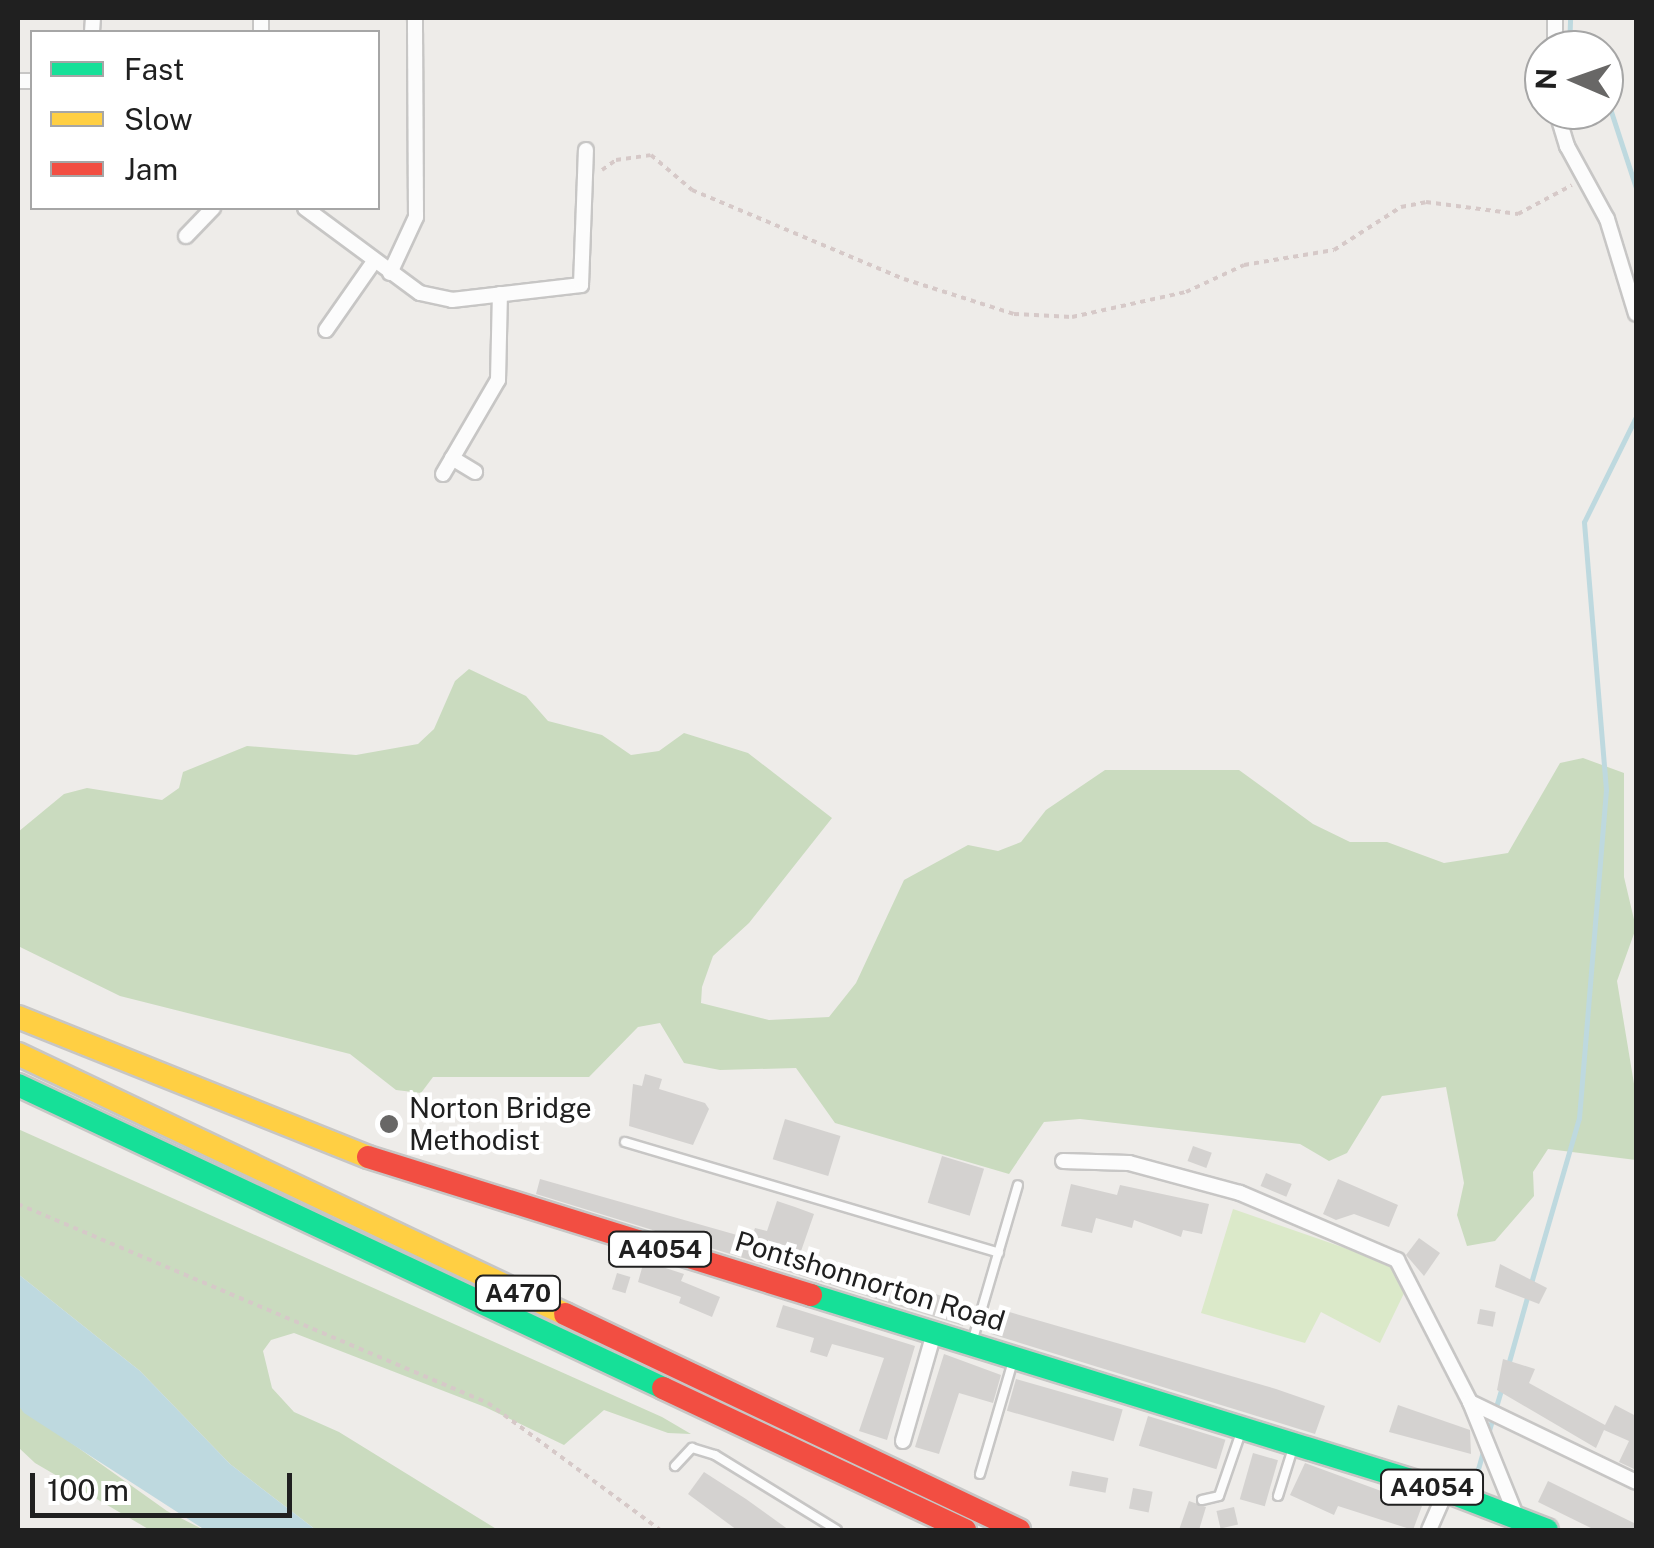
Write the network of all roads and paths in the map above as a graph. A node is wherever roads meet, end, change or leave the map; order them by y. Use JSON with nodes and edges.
{"nodes":[{"id":1,"x":415,"y":18,"type":"edge"},
{"id":2,"x":1565,"y":130,"type":"edge"},
{"id":3,"x":586,"y":150,"type":"joint"},
{"id":4,"x":1586,"y":180,"type":"junction"},
{"id":5,"x":212,"y":210,"type":"edge"},
{"id":6,"x":307,"y":210,"type":"edge"},
{"id":7,"x":186,"y":236,"type":"dead end"},
{"id":8,"x":373,"y":263,"type":"junction"},
{"id":9,"x":390,"y":274,"type":"junction"},
{"id":10,"x":500,"y":294,"type":"junction"},
{"id":11,"x":1636,"y":314,"type":"edge"},
{"id":12,"x":326,"y":330,"type":"dead end"},
{"id":13,"x":452,"y":458,"type":"junction"},
{"id":14,"x":475,"y":472,"type":"dead end"},
{"id":15,"x":442,"y":474,"type":"dead end"},
{"id":16,"x":18,"y":1017,"type":"edge"},
{"id":17,"x":18,"y":1054,"type":"edge"},
{"id":18,"x":18,"y":1085,"type":"edge"},
{"id":19,"x":625,"y":1142,"type":"dead end"},
{"id":20,"x":1063,"y":1161,"type":"dead end"},
{"id":21,"x":1018,"y":1185,"type":"dead end"},
{"id":22,"x":18,"y":1204,"type":"edge"},
{"id":23,"x":999,"y":1253,"type":"junction"},
{"id":24,"x":934,"y":1333,"type":"junction"},
{"id":25,"x":972,"y":1344,"type":"junction"},
{"id":26,"x":1014,"y":1357,"type":"junction"},
{"id":27,"x":1470,"y":1402,"type":"junction"},
{"id":28,"x":1243,"y":1428,"type":"junction"},
{"id":29,"x":903,"y":1442,"type":"dead end"},
{"id":30,"x":1304,"y":1447,"type":"junction"},
{"id":31,"x":675,"y":1466,"type":"dead end"},
{"id":32,"x":980,"y":1474,"type":"dead end"},
{"id":33,"x":1636,"y":1482,"type":"edge"},
{"id":34,"x":1446,"y":1491,"type":"junction"},
{"id":35,"x":1278,"y":1496,"type":"dead end"},
{"id":36,"x":1202,"y":1500,"type":"dead end"},
{"id":37,"x":1518,"y":1518,"type":"junction"},
{"id":38,"x":660,"y":1530,"type":"edge"},
{"id":39,"x":837,"y":1530,"type":"edge"},
{"id":40,"x":965,"y":1530,"type":"edge"},
{"id":41,"x":1019,"y":1530,"type":"edge"},
{"id":42,"x":1429,"y":1530,"type":"edge"},
{"id":43,"x":1547,"y":1530,"type":"edge"}],
"edges":[{"from":1,"to":9,"type":"street"},
{"from":2,"to":4,"type":"street"},
{"from":3,"to":4,"type":"path"},
{"from":3,"to":10,"type":"street"},
{"from":4,"to":11,"type":"street"},
{"from":5,"to":7,"type":"street"},
{"from":6,"to":8,"type":"street"},
{"from":8,"to":9,"type":"street"},
{"from":8,"to":12,"type":"street"},
{"from":9,"to":10,"type":"street"},
{"from":10,"to":13,"type":"street"},
{"from":13,"to":14,"type":"street"},
{"from":13,"to":15,"type":"street"},
{"from":16,"to":24,"type":"main road","name":"Pontshonnorton Road","number":"A4054"},
{"from":17,"to":41,"type":"main road","number":"A470"},
{"from":18,"to":40,"type":"main road","number":"A470"},
{"from":19,"to":23,"type":"lane"},
{"from":20,"to":27,"type":"street"},
{"from":21,"to":23,"type":"lane"},
{"from":22,"to":38,"type":"path"},
{"from":23,"to":25,"type":"lane"},
{"from":24,"to":25,"type":"main road","name":"Pontshonnorton Road","number":"A4054"},
{"from":24,"to":29,"type":"street"},
{"from":25,"to":26,"type":"main road","name":"Pontshonnorton Road","number":"A4054"},
{"from":26,"to":28,"type":"main road","name":"Pontshonnorton Road","number":"A4054"},
{"from":26,"to":32,"type":"lane"},
{"from":27,"to":33,"type":"street"},
{"from":27,"to":37,"type":"street"},
{"from":28,"to":30,"type":"main road","name":"Pontshonnorton Road","number":"A4054"},
{"from":28,"to":36,"type":"lane"},
{"from":30,"to":34,"type":"main road","number":"A4054"},
{"from":30,"to":35,"type":"lane"},
{"from":31,"to":39,"type":"lane"},
{"from":34,"to":37,"type":"main road","number":"A4054"},
{"from":34,"to":42,"type":"street"},
{"from":37,"to":43,"type":"main road","number":"A4054"}]}
